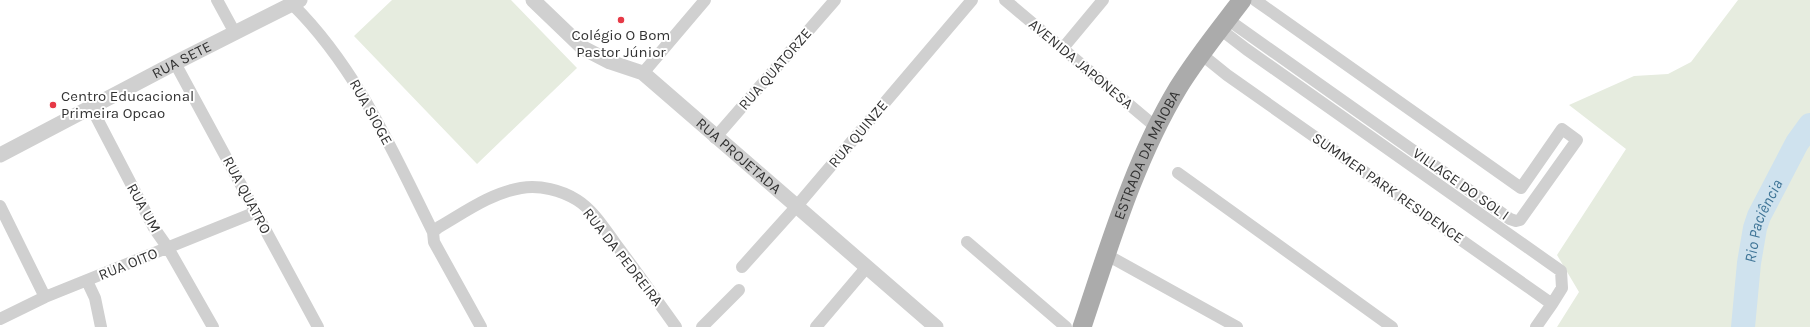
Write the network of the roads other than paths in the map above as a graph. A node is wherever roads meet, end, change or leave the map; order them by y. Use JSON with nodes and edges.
{"nodes":[{"id":1,"x":217,"y":0,"type":"edge"},
{"id":2,"x":533,"y":0,"type":"edge"},
{"id":3,"x":704,"y":0,"type":"edge"},
{"id":4,"x":835,"y":0,"type":"edge"},
{"id":5,"x":972,"y":0,"type":"edge"},
{"id":6,"x":1005,"y":0,"type":"edge"},
{"id":7,"x":1103,"y":0,"type":"edge"},
{"id":8,"x":1242,"y":0,"type":"edge"},
{"id":9,"x":1255,"y":0,"type":"edge"},
{"id":10,"x":296,"y":2,"type":"edge"},
{"id":11,"x":1224,"y":24,"type":"junction"},
{"id":12,"x":235,"y":33,"type":"junction"},
{"id":13,"x":1063,"y":48,"type":"junction"},
{"id":14,"x":1201,"y":54,"type":"junction"},
{"id":15,"x":175,"y":63,"type":"junction"},
{"id":16,"x":643,"y":73,"type":"junction"},
{"id":17,"x":91,"y":107,"type":"junction"},
{"id":18,"x":1157,"y":128,"type":"junction"},
{"id":19,"x":716,"y":138,"type":"junction"},
{"id":20,"x":0,"y":155,"type":"edge"},
{"id":21,"x":1178,"y":173,"type":"dead end"},
{"id":22,"x":1521,"y":188,"type":"junction"},
{"id":23,"x":1535,"y":198,"type":"junction"},
{"id":24,"x":0,"y":206,"type":"edge"},
{"id":25,"x":796,"y":207,"type":"junction"},
{"id":26,"x":256,"y":212,"type":"junction"},
{"id":27,"x":433,"y":232,"type":"junction"},
{"id":28,"x":967,"y":242,"type":"dead end"},
{"id":29,"x":168,"y":248,"type":"junction"},
{"id":30,"x":1107,"y":255,"type":"junction"},
{"id":31,"x":742,"y":267,"type":"dead end"},
{"id":32,"x":866,"y":268,"type":"junction"},
{"id":33,"x":87,"y":281,"type":"junction"},
{"id":34,"x":739,"y":290,"type":"dead end"},
{"id":35,"x":45,"y":298,"type":"junction"},
{"id":36,"x":1552,"y":304,"type":"junction"},
{"id":37,"x":0,"y":319,"type":"edge"},
{"id":38,"x":101,"y":327,"type":"edge"},
{"id":39,"x":212,"y":327,"type":"edge"},
{"id":40,"x":318,"y":327,"type":"edge"},
{"id":41,"x":481,"y":327,"type":"edge"},
{"id":42,"x":676,"y":327,"type":"edge"},
{"id":43,"x":702,"y":327,"type":"edge"},
{"id":44,"x":816,"y":327,"type":"edge"},
{"id":45,"x":935,"y":327,"type":"edge"},
{"id":46,"x":1066,"y":327,"type":"edge"},
{"id":47,"x":1082,"y":327,"type":"edge"},
{"id":48,"x":1237,"y":327,"type":"edge"},
{"id":49,"x":1392,"y":327,"type":"edge"},
{"id":50,"x":1536,"y":327,"type":"edge"}],
"edges":[{"from":1,"to":12,"type":"street"},
{"from":2,"to":16,"type":"street","name":"RUA PROJETADA"},
{"from":3,"to":16,"type":"street"},
{"from":4,"to":19,"type":"street","name":"RUA QUATORZE"},
{"from":5,"to":25,"type":"street","name":"RUA QUINZE"},
{"from":6,"to":13,"type":"street","name":"AVENIDA JAPONESA"},
{"from":7,"to":13,"type":"street"},
{"from":8,"to":11,"type":"main road","name":"ESTRADA DA MAIOBA"},
{"from":9,"to":22,"type":"street","name":"VILLAGE DO SOL I"},
{"from":10,"to":12,"type":"street","name":"RUA SETE"},
{"from":10,"to":27,"type":"street","name":"RUA SIOGE"},
{"from":11,"to":14,"type":"main road","name":"ESTRADA DA MAIOBA"},
{"from":11,"to":23,"type":"street","name":"VILLAGE DO SOL I"},
{"from":11,"to":36,"type":"street"},
{"from":12,"to":15,"type":"street","name":"RUA SETE"},
{"from":13,"to":18,"type":"street","name":"AVENIDA JAPONESA"},
{"from":14,"to":18,"type":"main road","name":"ESTRADA DA MAIOBA"},
{"from":14,"to":36,"type":"street","name":"SUMMER PARK RESIDENCE"},
{"from":15,"to":17,"type":"street","name":"RUA SETE"},
{"from":15,"to":26,"type":"street","name":"RUA QUATRO"},
{"from":16,"to":19,"type":"street","name":"RUA PROJETADA"},
{"from":17,"to":20,"type":"street","name":"RUA SETE"},
{"from":17,"to":29,"type":"street","name":"RUA UM"},
{"from":18,"to":30,"type":"main road","name":"ESTRADA DA MAIOBA"},
{"from":19,"to":25,"type":"street","name":"RUA PROJETADA"},
{"from":21,"to":49,"type":"street"},
{"from":22,"to":23,"type":"street"},
{"from":22,"to":23,"type":"street","name":"VILLAGE DO SOL I"},
{"from":24,"to":35,"type":"street"},
{"from":25,"to":31,"type":"street","name":"RUA QUINZE"},
{"from":25,"to":32,"type":"street","name":"RUA PROJETADA"},
{"from":26,"to":29,"type":"street","name":"RUA OITO"},
{"from":26,"to":40,"type":"street","name":"RUA QUATRO"},
{"from":27,"to":41,"type":"street","name":"RUA SIOGE"},
{"from":27,"to":42,"type":"street","name":"RUA DA PEDREIRA"},
{"from":28,"to":46,"type":"street"},
{"from":29,"to":33,"type":"street","name":"RUA OITO"},
{"from":29,"to":39,"type":"street","name":"RUA UM"},
{"from":30,"to":47,"type":"main road","name":"ESTRADA DA MAIOBA"},
{"from":30,"to":48,"type":"street"},
{"from":32,"to":44,"type":"street"},
{"from":32,"to":45,"type":"street","name":"RUA PROJETADA"},
{"from":33,"to":35,"type":"street","name":"RUA OITO"},
{"from":33,"to":38,"type":"street"},
{"from":34,"to":43,"type":"street"},
{"from":35,"to":37,"type":"street","name":"RUA OITO"},
{"from":36,"to":50,"type":"street"}]}
